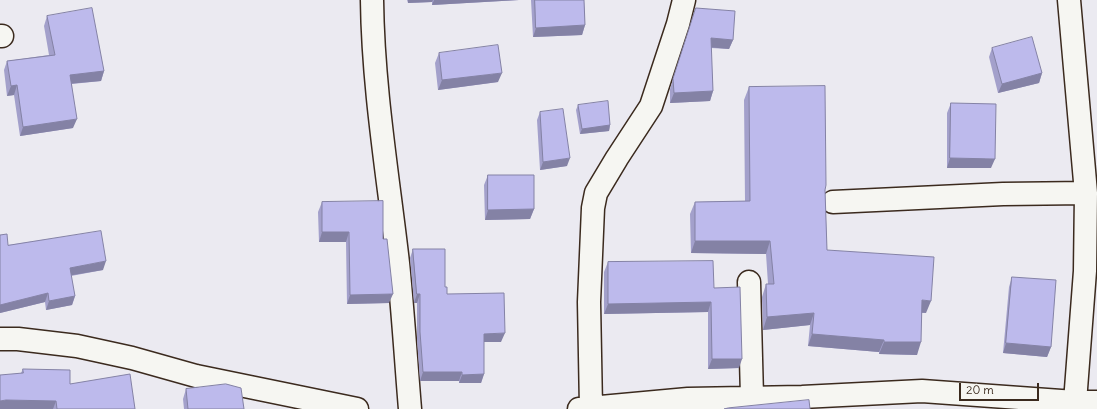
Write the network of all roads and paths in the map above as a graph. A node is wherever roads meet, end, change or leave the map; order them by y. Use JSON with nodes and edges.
{"nodes":[{"id":1,"x":372,"y":0,"type":"edge"},
{"id":2,"x":684,"y":0,"type":"edge"},
{"id":3,"x":1069,"y":0,"type":"edge"},
{"id":4,"x":1086,"y":193,"type":"junction"},
{"id":5,"x":833,"y":202,"type":"dead end"},
{"id":6,"x":1091,"y":270,"type":"edge"},
{"id":7,"x":749,"y":282,"type":"dead end"},
{"id":8,"x":0,"y":339,"type":"edge"},
{"id":9,"x":752,"y":397,"type":"junction"},
{"id":10,"x":1075,"y":402,"type":"junction"},
{"id":11,"x":1097,"y":402,"type":"edge"},
{"id":12,"x":689,"y":404,"type":"edge"},
{"id":13,"x":356,"y":409,"type":"edge"},
{"id":14,"x":410,"y":409,"type":"edge"},
{"id":15,"x":585,"y":409,"type":"edge"}],
"edges":[{"from":1,"to":14,"type":"street"},
{"from":2,"to":15,"type":"street"},
{"from":3,"to":4,"type":"street"},
{"from":4,"to":5,"type":"street"},
{"from":4,"to":6,"type":"street"},
{"from":6,"to":10,"type":"street"},
{"from":7,"to":9,"type":"street"},
{"from":8,"to":13,"type":"street"},
{"from":9,"to":10,"type":"street"},
{"from":9,"to":12,"type":"street"},
{"from":10,"to":11,"type":"street"},
{"from":12,"to":15,"type":"street"}]}
